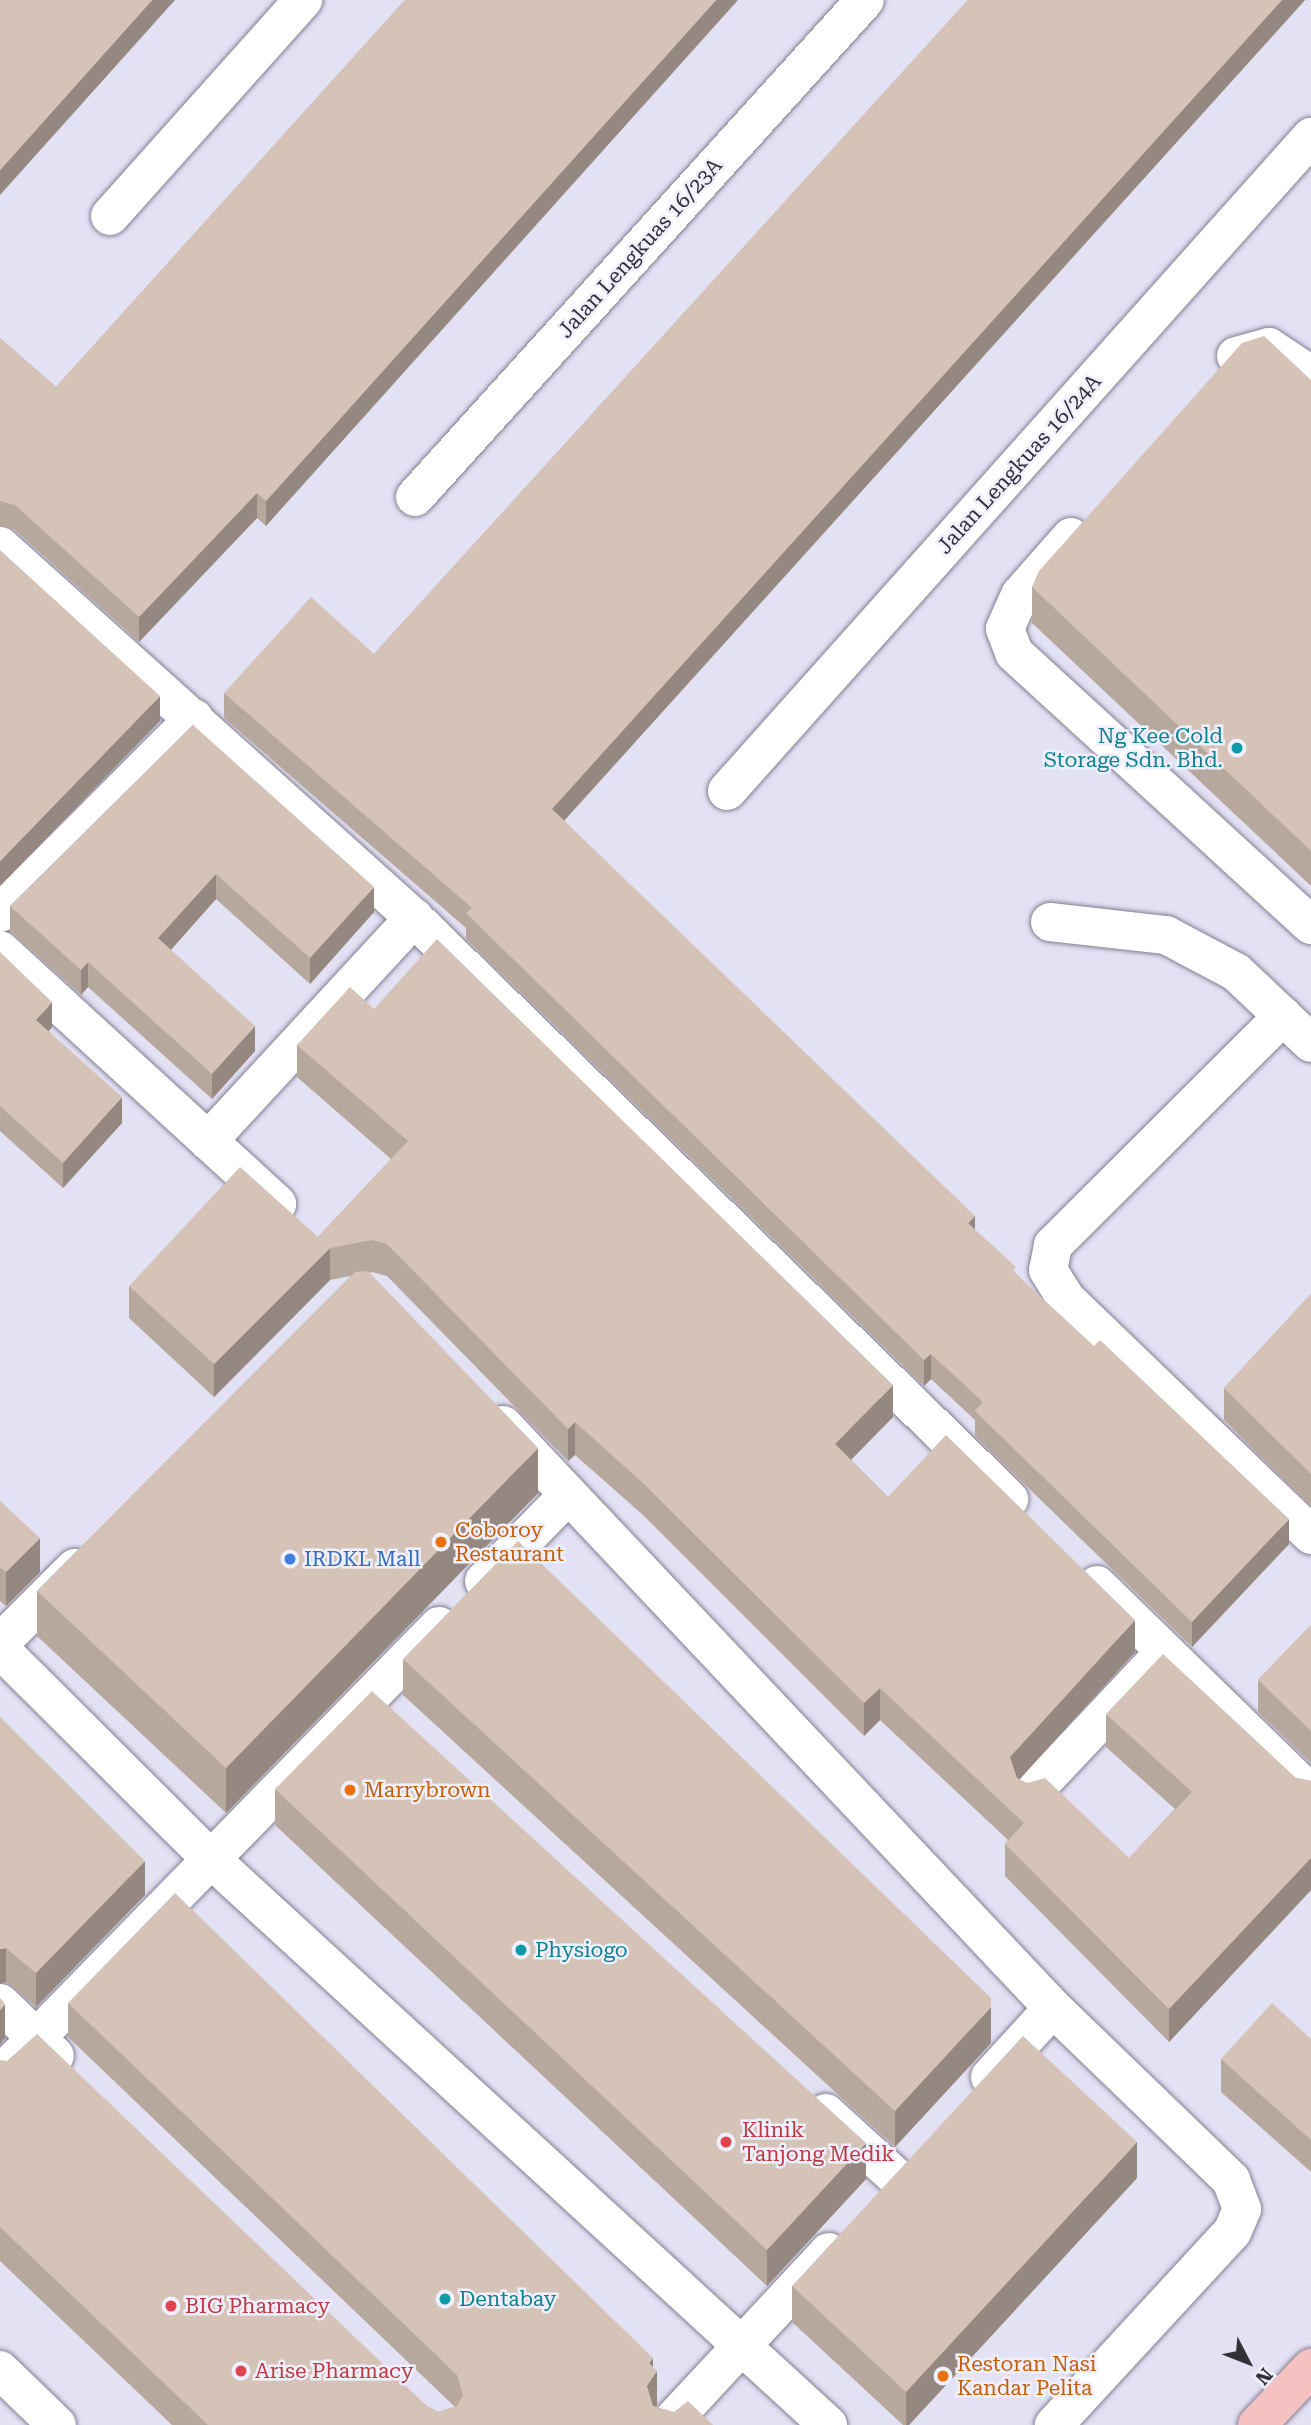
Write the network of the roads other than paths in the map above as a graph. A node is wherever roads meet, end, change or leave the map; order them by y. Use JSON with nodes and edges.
{"nodes":[{"id":1,"x":303,"y":0,"type":"edge"},
{"id":2,"x":865,"y":0,"type":"edge"},
{"id":3,"x":1311,"y":137,"type":"edge"},
{"id":4,"x":110,"y":216,"type":"dead end"},
{"id":5,"x":1311,"y":375,"type":"edge"},
{"id":6,"x":1212,"y":380,"type":"edge"},
{"id":7,"x":415,"y":497,"type":"dead end"},
{"id":8,"x":1093,"y":513,"type":"edge"},
{"id":9,"x":0,"y":546,"type":"edge"},
{"id":10,"x":194,"y":718,"type":"junction"},
{"id":11,"x":727,"y":791,"type":"dead end"},
{"id":12,"x":0,"y":913,"type":"edge"},
{"id":13,"x":414,"y":918,"type":"junction"},
{"id":14,"x":1050,"y":922,"type":"dead end"},
{"id":15,"x":1311,"y":925,"type":"edge"},
{"id":16,"x":0,"y":950,"type":"edge"},
{"id":17,"x":1283,"y":1016,"type":"junction"},
{"id":18,"x":1311,"y":1043,"type":"edge"},
{"id":19,"x":208,"y":1141,"type":"junction"},
{"id":20,"x":305,"y":1229,"type":"edge"},
{"id":21,"x":477,"y":1397,"type":"edge"},
{"id":22,"x":568,"y":1494,"type":"junction"},
{"id":23,"x":1036,"y":1524,"type":"edge"},
{"id":24,"x":1311,"y":1535,"type":"edge"},
{"id":25,"x":99,"y":1544,"type":"edge"},
{"id":26,"x":1065,"y":1554,"type":"edge"},
{"id":27,"x":0,"y":1643,"type":"edge"},
{"id":28,"x":0,"y":1649,"type":"edge"},
{"id":29,"x":1165,"y":1652,"type":"junction"},
{"id":30,"x":371,"y":1696,"type":"junction"},
{"id":31,"x":402,"y":1724,"type":"edge"},
{"id":32,"x":1031,"y":1794,"type":"edge"},
{"id":33,"x":1311,"y":1794,"type":"edge"},
{"id":34,"x":212,"y":1860,"type":"junction"},
{"id":35,"x":0,"y":2003,"type":"edge"},
{"id":36,"x":1053,"y":2008,"type":"junction"},
{"id":37,"x":36,"y":2038,"type":"junction"},
{"id":38,"x":0,"y":2075,"type":"edge"},
{"id":39,"x":794,"y":2083,"type":"edge"},
{"id":40,"x":86,"y":2085,"type":"edge"},
{"id":41,"x":961,"y":2108,"type":"edge"},
{"id":42,"x":925,"y":2148,"type":"edge"},
{"id":43,"x":897,"y":2178,"type":"junction"},
{"id":44,"x":746,"y":2343,"type":"junction"},
{"id":45,"x":1311,"y":2368,"type":"edge"},
{"id":46,"x":0,"y":2370,"type":"edge"},
{"id":47,"x":57,"y":2425,"type":"edge"},
{"id":48,"x":668,"y":2425,"type":"edge"},
{"id":49,"x":828,"y":2425,"type":"edge"},
{"id":50,"x":1055,"y":2425,"type":"edge"},
{"id":51,"x":1257,"y":2425,"type":"edge"}],
"edges":[{"from":1,"to":4,"type":"street"},
{"from":2,"to":7,"type":"street","name":"Jalan Lengkuas 16/23A"},
{"from":3,"to":11,"type":"street","name":"Jalan Lengkuas 16/24A"},
{"from":5,"to":6,"type":"street"},
{"from":8,"to":15,"type":"street"},
{"from":9,"to":10,"type":"street"},
{"from":10,"to":12,"type":"street"},
{"from":10,"to":13,"type":"street"},
{"from":13,"to":19,"type":"street"},
{"from":13,"to":23,"type":"street"},
{"from":14,"to":17,"type":"street"},
{"from":16,"to":19,"type":"street"},
{"from":17,"to":18,"type":"street"},
{"from":17,"to":24,"type":"street"},
{"from":19,"to":20,"type":"street"},
{"from":21,"to":22,"type":"street"},
{"from":22,"to":30,"type":"street"},
{"from":22,"to":36,"type":"street"},
{"from":25,"to":27,"type":"street"},
{"from":26,"to":29,"type":"street"},
{"from":28,"to":34,"type":"street"},
{"from":29,"to":32,"type":"street"},
{"from":29,"to":33,"type":"street"},
{"from":30,"to":31,"type":"street"},
{"from":30,"to":34,"type":"street"},
{"from":34,"to":37,"type":"street"},
{"from":34,"to":44,"type":"street"},
{"from":35,"to":37,"type":"street"},
{"from":36,"to":41,"type":"street"},
{"from":36,"to":50,"type":"street"},
{"from":37,"to":38,"type":"street"},
{"from":37,"to":40,"type":"street"},
{"from":39,"to":43,"type":"street"},
{"from":42,"to":43,"type":"street"},
{"from":43,"to":44,"type":"street"},
{"from":44,"to":48,"type":"street"},
{"from":44,"to":49,"type":"street"},
{"from":45,"to":51,"type":"main road"},
{"from":46,"to":47,"type":"street"}]}
